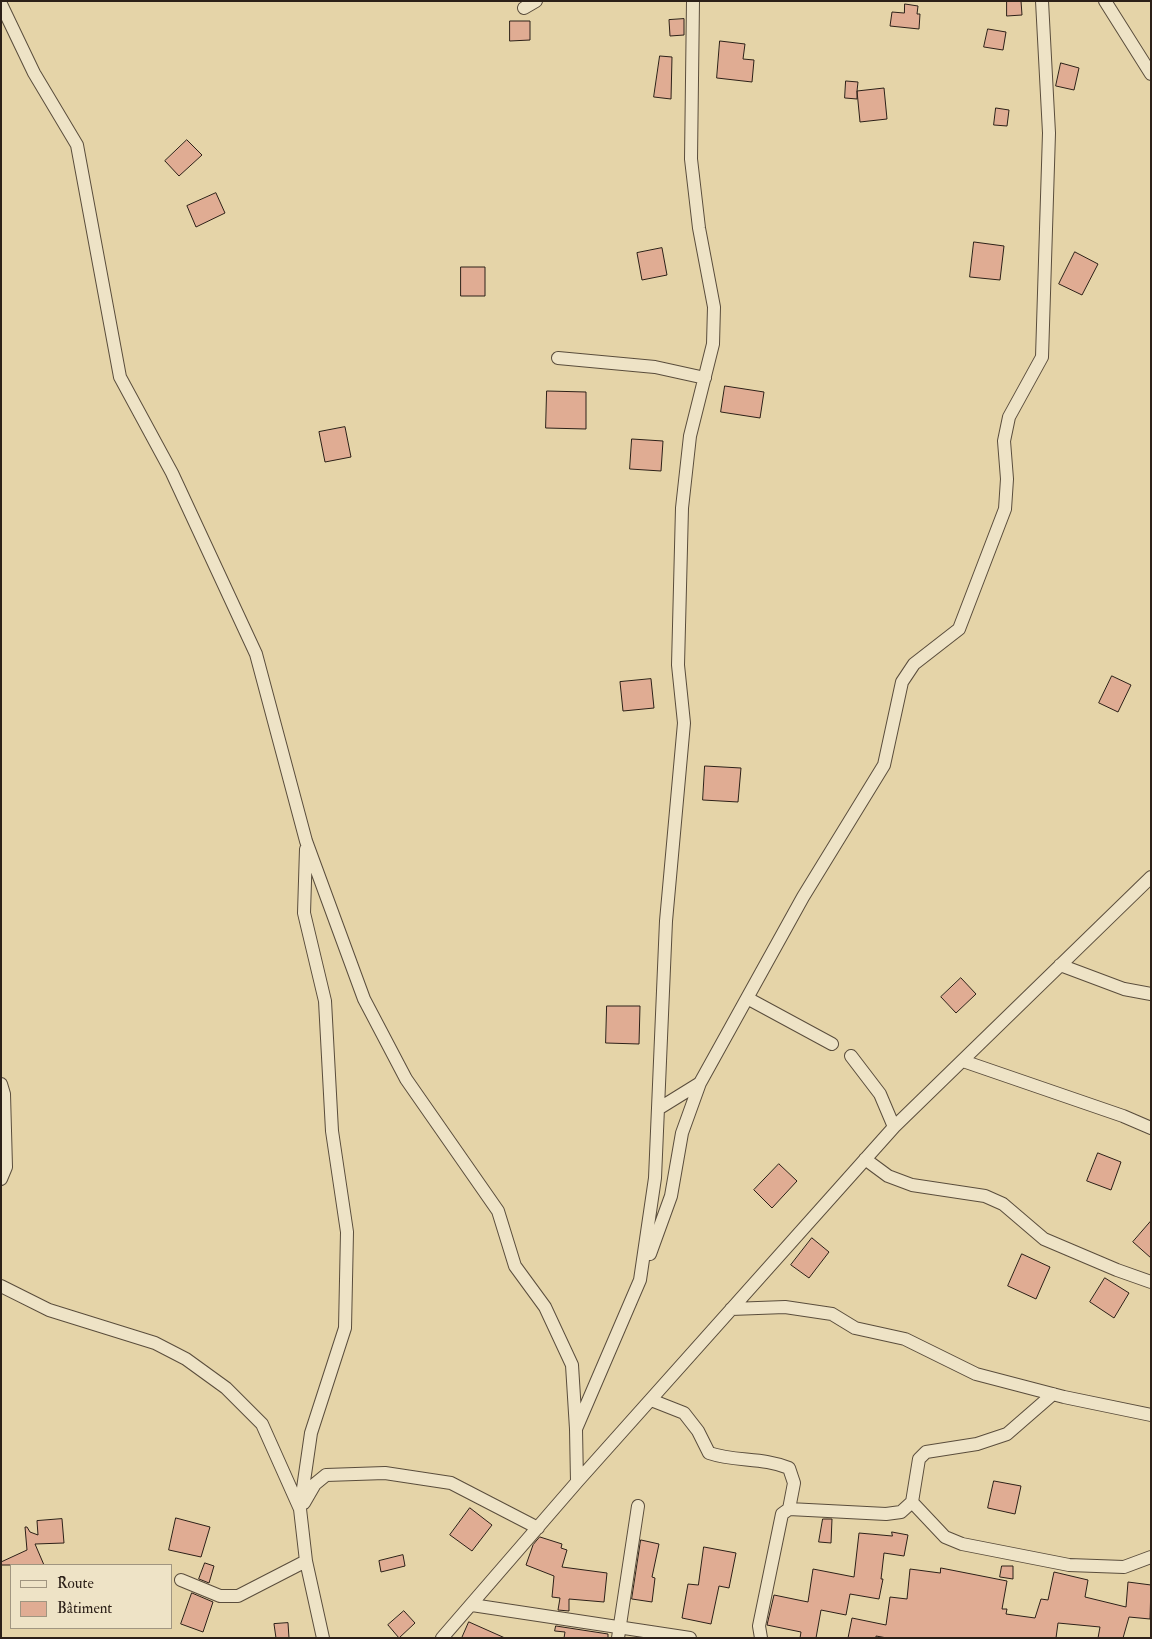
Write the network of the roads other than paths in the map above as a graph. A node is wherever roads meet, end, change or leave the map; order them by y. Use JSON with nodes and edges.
{"nodes":[{"id":1,"x":536,"y":1,"type":"edge"},
{"id":2,"x":694,"y":1,"type":"edge"},
{"id":3,"x":1042,"y":1,"type":"edge"},
{"id":4,"x":1105,"y":1,"type":"edge"},
{"id":5,"x":1,"y":4,"type":"edge"},
{"id":6,"x":524,"y":8,"type":"dead end"},
{"id":7,"x":1151,"y":74,"type":"edge"},
{"id":8,"x":558,"y":358,"type":"dead end"},
{"id":9,"x":705,"y":378,"type":"junction"},
{"id":10,"x":306,"y":842,"type":"junction"},
{"id":11,"x":1151,"y":877,"type":"edge"},
{"id":12,"x":1060,"y":964,"type":"junction"},
{"id":13,"x":1151,"y":994,"type":"edge"},
{"id":14,"x":747,"y":998,"type":"junction"},
{"id":15,"x":832,"y":1044,"type":"dead end"},
{"id":16,"x":851,"y":1056,"type":"dead end"},
{"id":17,"x":963,"y":1061,"type":"junction"},
{"id":18,"x":700,"y":1083,"type":"junction"},
{"id":19,"x":1,"y":1084,"type":"edge"},
{"id":20,"x":658,"y":1109,"type":"junction"},
{"id":21,"x":894,"y":1127,"type":"junction"},
{"id":22,"x":1151,"y":1128,"type":"edge"},
{"id":23,"x":865,"y":1159,"type":"junction"},
{"id":24,"x":1,"y":1179,"type":"edge"},
{"id":25,"x":640,"y":1280,"type":"junction"},
{"id":26,"x":1151,"y":1282,"type":"edge"},
{"id":27,"x":1,"y":1286,"type":"edge"},
{"id":28,"x":731,"y":1309,"type":"junction"},
{"id":29,"x":1053,"y":1394,"type":"junction"},
{"id":30,"x":651,"y":1400,"type":"junction"},
{"id":31,"x":1151,"y":1415,"type":"edge"},
{"id":32,"x":576,"y":1429,"type":"junction"},
{"id":33,"x":577,"y":1482,"type":"junction"},
{"id":34,"x":912,"y":1502,"type":"junction"},
{"id":35,"x":638,"y":1506,"type":"dead end"},
{"id":36,"x":300,"y":1509,"type":"junction"},
{"id":37,"x":789,"y":1509,"type":"junction"},
{"id":38,"x":538,"y":1528,"type":"junction"},
{"id":39,"x":1151,"y":1557,"type":"edge"},
{"id":40,"x":306,"y":1561,"type":"junction"},
{"id":41,"x":181,"y":1580,"type":"dead end"},
{"id":42,"x":472,"y":1605,"type":"junction"},
{"id":43,"x":619,"y":1632,"type":"edge"},
{"id":44,"x":323,"y":1638,"type":"edge"},
{"id":45,"x":442,"y":1638,"type":"edge"},
{"id":46,"x":690,"y":1638,"type":"edge"},
{"id":47,"x":761,"y":1638,"type":"edge"}],
"edges":[{"from":1,"to":6,"type":"street"},
{"from":2,"to":9,"type":"street"},
{"from":3,"to":14,"type":"street"},
{"from":4,"to":7,"type":"street"},
{"from":5,"to":10,"type":"street"},
{"from":8,"to":9,"type":"street"},
{"from":9,"to":20,"type":"street"},
{"from":10,"to":32,"type":"street"},
{"from":10,"to":36,"type":"street"},
{"from":11,"to":12,"type":"street"},
{"from":12,"to":13,"type":"street"},
{"from":12,"to":17,"type":"street"},
{"from":14,"to":15,"type":"street"},
{"from":14,"to":18,"type":"street"},
{"from":16,"to":21,"type":"street"},
{"from":17,"to":21,"type":"street"},
{"from":17,"to":22,"type":"street"},
{"from":18,"to":20,"type":"street"},
{"from":18,"to":25,"type":"street"},
{"from":19,"to":24,"type":"street"},
{"from":20,"to":25,"type":"street"},
{"from":21,"to":23,"type":"street"},
{"from":23,"to":26,"type":"street"},
{"from":23,"to":28,"type":"street"},
{"from":25,"to":32,"type":"street"},
{"from":27,"to":36,"type":"street"},
{"from":28,"to":29,"type":"street"},
{"from":28,"to":30,"type":"street"},
{"from":29,"to":31,"type":"street"},
{"from":29,"to":34,"type":"street"},
{"from":30,"to":33,"type":"street"},
{"from":30,"to":37,"type":"street"},
{"from":32,"to":33,"type":"street"},
{"from":33,"to":38,"type":"street"},
{"from":34,"to":37,"type":"street"},
{"from":34,"to":39,"type":"street"},
{"from":35,"to":43,"type":"street"},
{"from":36,"to":38,"type":"street"},
{"from":36,"to":40,"type":"street"},
{"from":37,"to":47,"type":"street"},
{"from":38,"to":42,"type":"street"},
{"from":40,"to":41,"type":"street"},
{"from":40,"to":44,"type":"street"},
{"from":42,"to":43,"type":"street"},
{"from":42,"to":45,"type":"street"},
{"from":43,"to":46,"type":"street"}]}
